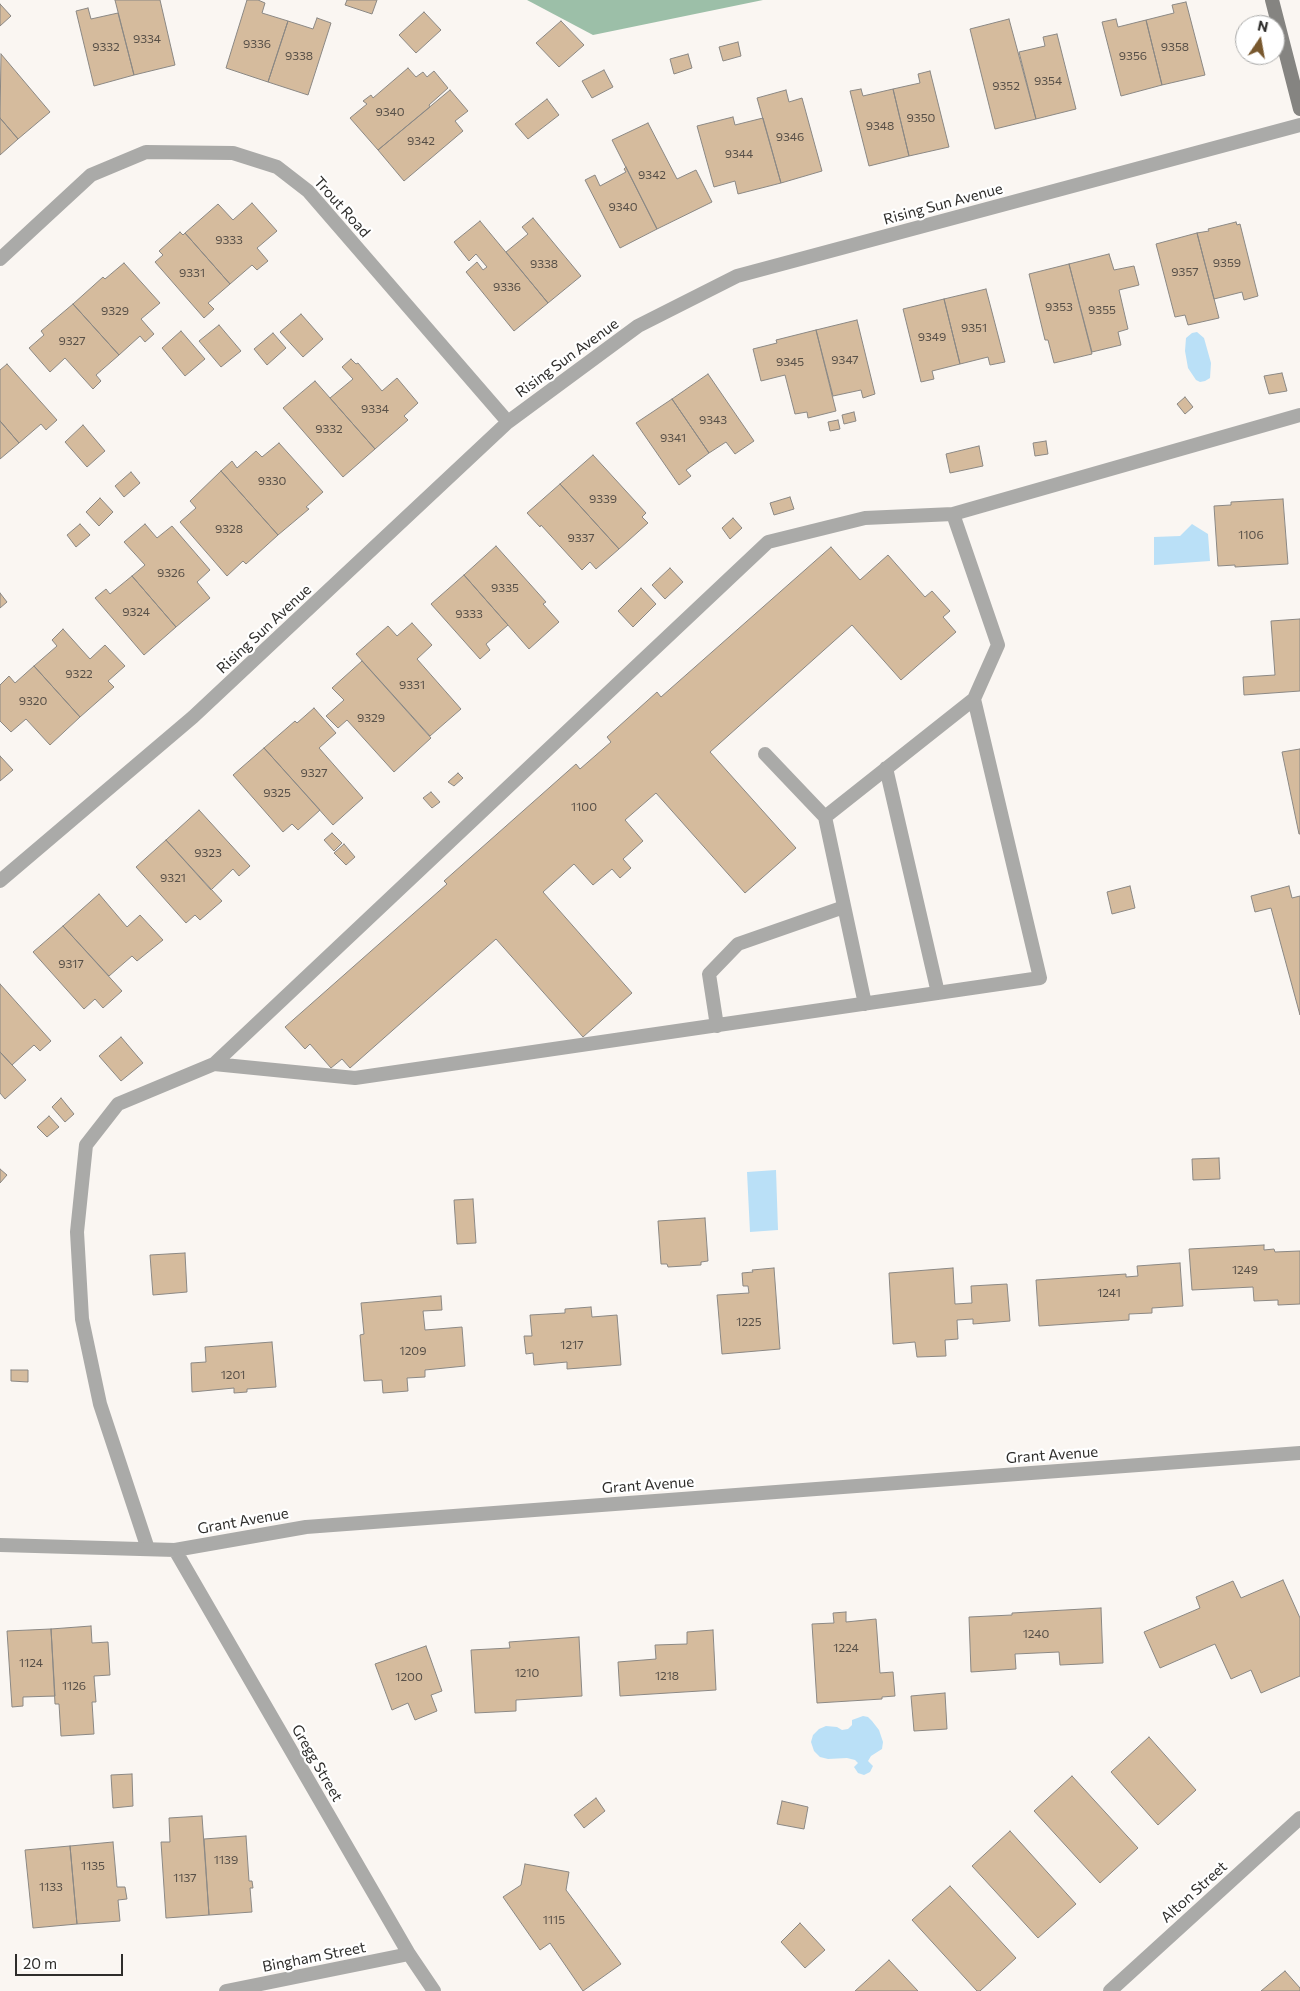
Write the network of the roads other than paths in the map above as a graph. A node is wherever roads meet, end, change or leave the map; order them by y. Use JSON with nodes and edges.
{"nodes":[{"id":1,"x":1272,"y":0,"type":"edge"},
{"id":2,"x":1300,"y":109,"type":"edge"},
{"id":3,"x":1300,"y":125,"type":"edge"},
{"id":4,"x":0,"y":259,"type":"edge"},
{"id":5,"x":1300,"y":415,"type":"edge"},
{"id":6,"x":508,"y":422,"type":"junction"},
{"id":7,"x":953,"y":514,"type":"junction"},
{"id":8,"x":974,"y":699,"type":"junction"},
{"id":9,"x":766,"y":754,"type":"dead end"},
{"id":10,"x":886,"y":768,"type":"junction"},
{"id":11,"x":825,"y":817,"type":"junction"},
{"id":12,"x":0,"y":881,"type":"edge"},
{"id":13,"x":844,"y":906,"type":"junction"},
{"id":14,"x":938,"y":993,"type":"junction"},
{"id":15,"x":865,"y":1004,"type":"junction"},
{"id":16,"x":717,"y":1026,"type":"junction"},
{"id":17,"x":214,"y":1064,"type":"junction"},
{"id":18,"x":1300,"y":1453,"type":"edge"},
{"id":19,"x":0,"y":1545,"type":"edge"},
{"id":20,"x":148,"y":1549,"type":"junction"},
{"id":21,"x":175,"y":1550,"type":"junction"},
{"id":22,"x":1300,"y":1818,"type":"edge"},
{"id":23,"x":409,"y":1954,"type":"junction"},
{"id":24,"x":226,"y":1991,"type":"edge"},
{"id":25,"x":434,"y":1991,"type":"edge"},
{"id":26,"x":1110,"y":1991,"type":"edge"}],
"edges":[{"from":1,"to":2,"type":"main road"},
{"from":3,"to":6,"type":"street","name":"Rising Sun Avenue"},
{"from":4,"to":6,"type":"street","name":"Trout Road"},
{"from":5,"to":7,"type":"street"},
{"from":6,"to":12,"type":"street","name":"Rising Sun Avenue"},
{"from":7,"to":8,"type":"street"},
{"from":7,"to":17,"type":"street"},
{"from":8,"to":10,"type":"street"},
{"from":8,"to":14,"type":"street"},
{"from":9,"to":11,"type":"street"},
{"from":10,"to":11,"type":"street"},
{"from":10,"to":14,"type":"street"},
{"from":11,"to":13,"type":"street"},
{"from":13,"to":15,"type":"street"},
{"from":13,"to":16,"type":"street"},
{"from":14,"to":15,"type":"street"},
{"from":15,"to":16,"type":"street"},
{"from":16,"to":17,"type":"street"},
{"from":17,"to":20,"type":"street"},
{"from":18,"to":21,"type":"street","name":"Grant Avenue"},
{"from":19,"to":20,"type":"street","name":"Grant Avenue"},
{"from":20,"to":21,"type":"street","name":"Grant Avenue"},
{"from":21,"to":23,"type":"street","name":"Gregg Street"},
{"from":22,"to":26,"type":"street","name":"Alton Street"},
{"from":23,"to":24,"type":"street","name":"Bingham Street"},
{"from":23,"to":25,"type":"street","name":"Gregg Street"}]}
